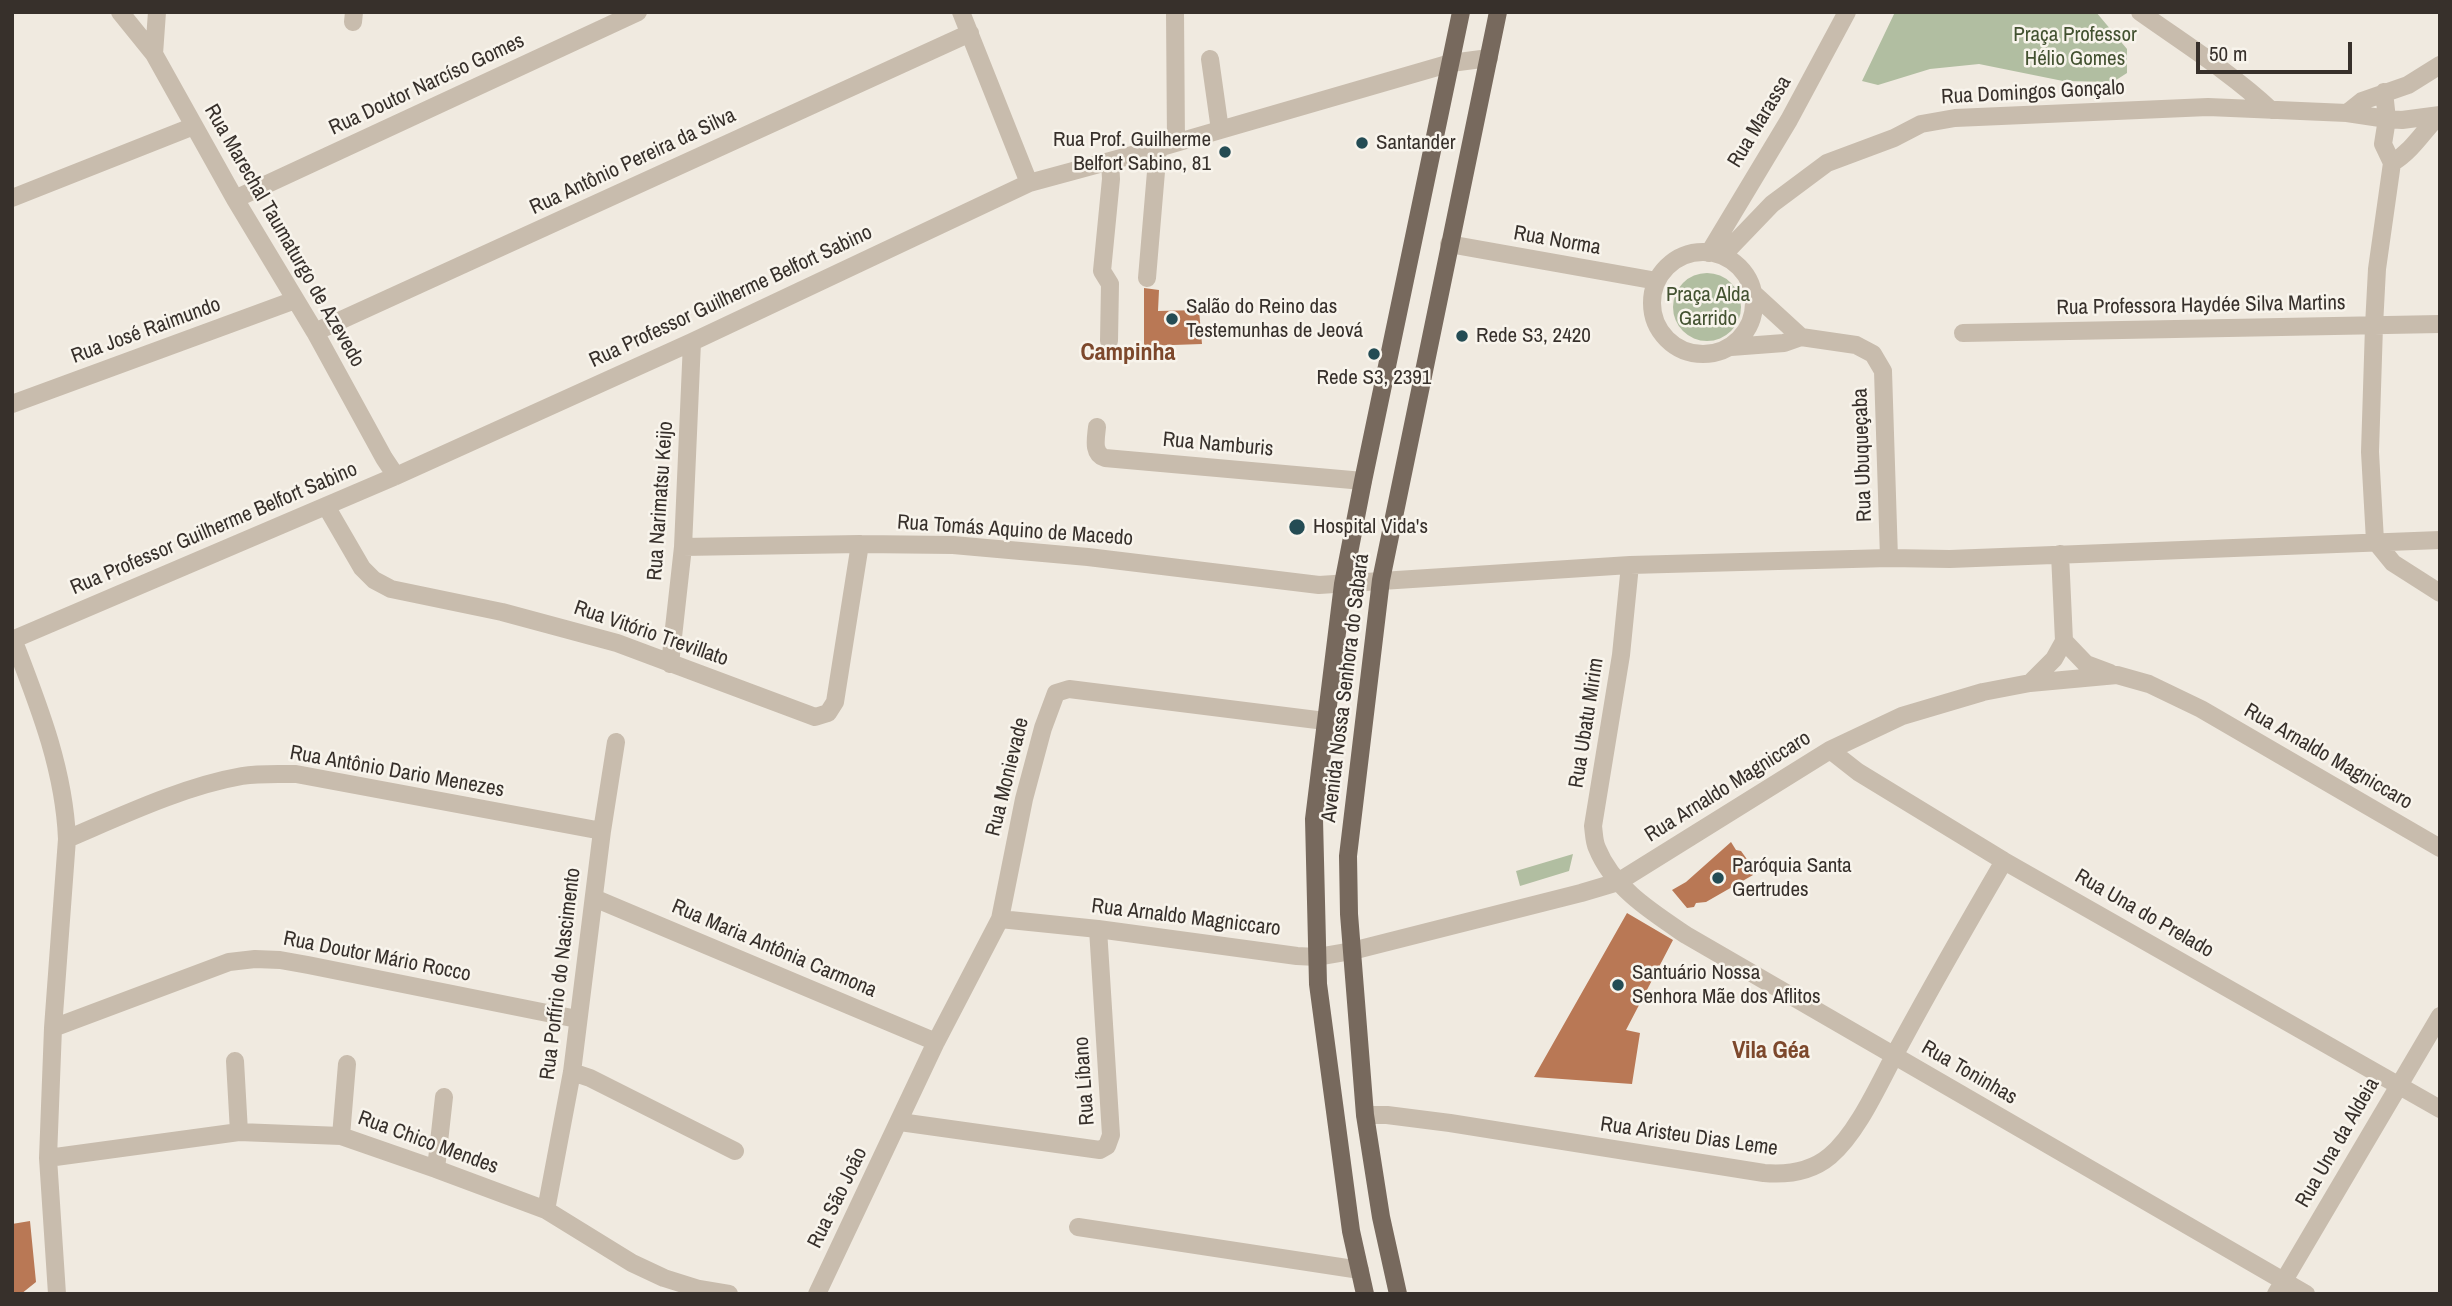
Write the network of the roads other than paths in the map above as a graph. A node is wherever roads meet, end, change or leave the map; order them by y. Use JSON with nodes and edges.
{"nodes":[{"id":1,"x":120,"y":12,"type":"edge"},
{"id":2,"x":157,"y":12,"type":"edge"},
{"id":3,"x":638,"y":12,"type":"edge"},
{"id":4,"x":961,"y":12,"type":"edge"},
{"id":5,"x":1175,"y":12,"type":"edge"},
{"id":6,"x":1461,"y":12,"type":"edge"},
{"id":7,"x":1498,"y":12,"type":"edge"},
{"id":8,"x":1847,"y":12,"type":"edge"},
{"id":9,"x":2140,"y":12,"type":"edge"},
{"id":10,"x":971,"y":33,"type":"junction"},
{"id":11,"x":154,"y":54,"type":"junction"},
{"id":12,"x":1489,"y":58,"type":"junction"},
{"id":13,"x":1210,"y":59,"type":"dead end"},
{"id":14,"x":1451,"y":63,"type":"junction"},
{"id":15,"x":2440,"y":65,"type":"edge"},
{"id":16,"x":2384,"y":92,"type":"junction"},
{"id":17,"x":2270,"y":110,"type":"junction"},
{"id":18,"x":2347,"y":113,"type":"junction"},
{"id":19,"x":2439,"y":115,"type":"edge"},
{"id":20,"x":2386,"y":119,"type":"junction"},
{"id":21,"x":194,"y":126,"type":"junction"},
{"id":22,"x":1220,"y":130,"type":"junction"},
{"id":23,"x":1167,"y":146,"type":"junction"},
{"id":24,"x":1110,"y":161,"type":"junction"},
{"id":25,"x":2392,"y":163,"type":"junction"},
{"id":26,"x":1029,"y":183,"type":"junction"},
{"id":27,"x":12,"y":198,"type":"edge"},
{"id":28,"x":235,"y":199,"type":"junction"},
{"id":29,"x":1449,"y":244,"type":"junction"},
{"id":30,"x":1716,"y":254,"type":"junction"},
{"id":31,"x":1147,"y":278,"type":"dead end"},
{"id":32,"x":1657,"y":281,"type":"junction"},
{"id":33,"x":1753,"y":293,"type":"junction"},
{"id":34,"x":295,"y":300,"type":"junction"},
{"id":35,"x":2440,"y":324,"type":"edge"},
{"id":36,"x":2374,"y":326,"type":"junction"},
{"id":37,"x":315,"y":332,"type":"junction"},
{"id":38,"x":1963,"y":334,"type":"dead end"},
{"id":39,"x":1801,"y":337,"type":"junction"},
{"id":40,"x":1109,"y":341,"type":"dead end"},
{"id":41,"x":692,"y":342,"type":"junction"},
{"id":42,"x":1731,"y":347,"type":"junction"},
{"id":43,"x":12,"y":404,"type":"edge"},
{"id":44,"x":1097,"y":427,"type":"dead end"},
{"id":45,"x":396,"y":475,"type":"junction"},
{"id":46,"x":1363,"y":481,"type":"junction"},
{"id":47,"x":326,"y":506,"type":"junction"},
{"id":48,"x":2440,"y":540,"type":"edge"},
{"id":49,"x":2375,"y":541,"type":"junction"},
{"id":50,"x":860,"y":544,"type":"junction"},
{"id":51,"x":683,"y":547,"type":"junction"},
{"id":52,"x":2060,"y":554,"type":"junction"},
{"id":53,"x":1889,"y":558,"type":"junction"},
{"id":54,"x":1630,"y":565,"type":"junction"},
{"id":55,"x":1381,"y":580,"type":"junction"},
{"id":56,"x":1343,"y":584,"type":"junction"},
{"id":57,"x":2440,"y":593,"type":"edge"},
{"id":58,"x":13,"y":639,"type":"edge"},
{"id":59,"x":2064,"y":641,"type":"junction"},
{"id":60,"x":670,"y":664,"type":"junction"},
{"id":61,"x":2117,"y":675,"type":"junction"},
{"id":62,"x":2030,"y":683,"type":"junction"},
{"id":63,"x":1325,"y":721,"type":"junction"},
{"id":64,"x":616,"y":742,"type":"dead end"},
{"id":65,"x":1830,"y":750,"type":"junction"},
{"id":66,"x":602,"y":831,"type":"junction"},
{"id":67,"x":67,"y":839,"type":"junction"},
{"id":68,"x":2440,"y":848,"type":"edge"},
{"id":69,"x":2004,"y":861,"type":"junction"},
{"id":70,"x":1618,"y":882,"type":"junction"},
{"id":71,"x":594,"y":898,"type":"junction"},
{"id":72,"x":1000,"y":919,"type":"junction"},
{"id":73,"x":1098,"y":929,"type":"junction"},
{"id":74,"x":1352,"y":951,"type":"junction"},
{"id":75,"x":1317,"y":957,"type":"junction"},
{"id":76,"x":2440,"y":1016,"type":"edge"},
{"id":77,"x":577,"y":1019,"type":"junction"},
{"id":78,"x":53,"y":1028,"type":"junction"},
{"id":79,"x":936,"y":1042,"type":"junction"},
{"id":80,"x":1894,"y":1056,"type":"junction"},
{"id":81,"x":235,"y":1061,"type":"dead end"},
{"id":82,"x":347,"y":1064,"type":"dead end"},
{"id":83,"x":572,"y":1072,"type":"junction"},
{"id":84,"x":2398,"y":1085,"type":"junction"},
{"id":85,"x":444,"y":1097,"type":"dead end"},
{"id":86,"x":2440,"y":1109,"type":"edge"},
{"id":87,"x":1365,"y":1115,"type":"junction"},
{"id":88,"x":900,"y":1122,"type":"junction"},
{"id":89,"x":239,"y":1132,"type":"junction"},
{"id":90,"x":341,"y":1136,"type":"junction"},
{"id":91,"x":735,"y":1151,"type":"dead end"},
{"id":92,"x":48,"y":1158,"type":"junction"},
{"id":93,"x":436,"y":1168,"type":"junction"},
{"id":94,"x":546,"y":1210,"type":"junction"},
{"id":95,"x":1079,"y":1227,"type":"dead end"},
{"id":96,"x":1360,"y":1270,"type":"junction"},
{"id":97,"x":2279,"y":1287,"type":"edge"},
{"id":98,"x":57,"y":1294,"type":"edge"},
{"id":99,"x":729,"y":1294,"type":"edge"},
{"id":100,"x":817,"y":1294,"type":"edge"},
{"id":101,"x":1365,"y":1294,"type":"edge"},
{"id":102,"x":1398,"y":1294,"type":"edge"},
{"id":103,"x":2306,"y":1294,"type":"edge"}],
"edges":[{"from":1,"to":11,"type":"street","name":"Rua Marechal Taumaturgo de Azevedo"},
{"from":2,"to":11,"type":"street"},
{"from":3,"to":28,"type":"street","name":"Rua Doutor Narcíso Gomes"},
{"from":4,"to":10,"type":"street"},
{"from":5,"to":23,"type":"street"},
{"from":6,"to":14,"type":"main road","name":"Avenida Nossa Senhora do Sabará"},
{"from":7,"to":12,"type":"main road","name":"Avenida Nossa Senhora do Sabará"},
{"from":8,"to":30,"type":"street","name":"Rua Marassa"},
{"from":9,"to":17,"type":"street"},
{"from":10,"to":26,"type":"street"},
{"from":10,"to":37,"type":"street","name":"Rua Antônio Pereira da Silva"},
{"from":11,"to":21,"type":"street","name":"Rua Marechal Taumaturgo de Azevedo"},
{"from":12,"to":14,"type":"street","name":"Rua Professor Guilherme Belfort Sabino"},
{"from":12,"to":29,"type":"main road","name":"Avenida Nossa Senhora do Sabará"},
{"from":13,"to":22,"type":"street"},
{"from":14,"to":22,"type":"street","name":"Rua Professor Guilherme Belfort Sabino"},
{"from":14,"to":46,"type":"main road","name":"Avenida Nossa Senhora do Sabará"},
{"from":15,"to":16,"type":"street"},
{"from":16,"to":18,"type":"street"},
{"from":16,"to":20,"type":"street"},
{"from":17,"to":18,"type":"street","name":"Rua Domingos Gonçalo"},
{"from":17,"to":30,"type":"street","name":"Rua Domingos Gonçalo"},
{"from":18,"to":20,"type":"street","name":"Rua Domingos Gonçalo"},
{"from":19,"to":20,"type":"street","name":"Rua Domingos Gonçalo"},
{"from":19,"to":25,"type":"street"},
{"from":20,"to":25,"type":"street"},
{"from":21,"to":27,"type":"street"},
{"from":21,"to":28,"type":"street","name":"Rua Marechal Taumaturgo de Azevedo"},
{"from":22,"to":23,"type":"street","name":"Rua Professor Guilherme Belfort Sabino"},
{"from":23,"to":24,"type":"street","name":"Rua Professor Guilherme Belfort Sabino"},
{"from":23,"to":31,"type":"street"},
{"from":24,"to":26,"type":"street","name":"Rua Professor Guilherme Belfort Sabino"},
{"from":24,"to":40,"type":"street"},
{"from":25,"to":36,"type":"street"},
{"from":26,"to":41,"type":"street","name":"Rua Professor Guilherme Belfort Sabino"},
{"from":28,"to":34,"type":"street","name":"Rua Marechal Taumaturgo de Azevedo"},
{"from":29,"to":32,"type":"street","name":"Rua Norma"},
{"from":29,"to":55,"type":"main road","name":"Avenida Nossa Senhora do Sabará"},
{"from":30,"to":32,"type":"street"},
{"from":30,"to":33,"type":"street"},
{"from":32,"to":42,"type":"street"},
{"from":33,"to":39,"type":"street"},
{"from":33,"to":42,"type":"street"},
{"from":34,"to":37,"type":"street","name":"Rua Marechal Taumaturgo de Azevedo"},
{"from":34,"to":43,"type":"street","name":"Rua José Raimundo"},
{"from":35,"to":36,"type":"street","name":"Rua Professora Haydée Silva Martins"},
{"from":36,"to":38,"type":"street","name":"Rua Professora Haydée Silva Martins"},
{"from":36,"to":49,"type":"street"},
{"from":37,"to":45,"type":"street","name":"Rua Marechal Taumaturgo de Azevedo"},
{"from":39,"to":42,"type":"street"},
{"from":39,"to":53,"type":"street","name":"Rua Ubuqueçaba"},
{"from":41,"to":45,"type":"street","name":"Rua Professor Guilherme Belfort Sabino"},
{"from":41,"to":51,"type":"street","name":"Rua Narimatsu Keijo"},
{"from":44,"to":46,"type":"street","name":"Rua Namburis"},
{"from":45,"to":47,"type":"street","name":"Rua Professor Guilherme Belfort Sabino"},
{"from":46,"to":56,"type":"main road","name":"Avenida Nossa Senhora do Sabará"},
{"from":47,"to":58,"type":"street","name":"Rua Professor Guilherme Belfort Sabino"},
{"from":47,"to":60,"type":"street","name":"Rua Vitório Trevillato"},
{"from":48,"to":49,"type":"street","name":"Rua Tomás Aquino de Macedo"},
{"from":49,"to":52,"type":"street","name":"Rua Tomás Aquino de Macedo"},
{"from":49,"to":57,"type":"street"},
{"from":50,"to":51,"type":"street","name":"Rua Tomás Aquino de Macedo"},
{"from":50,"to":56,"type":"street","name":"Rua Tomás Aquino de Macedo"},
{"from":50,"to":60,"type":"street","name":"Rua Vitório Trevillato"},
{"from":51,"to":60,"type":"street","name":"Rua Narimatsu Keijo"},
{"from":52,"to":53,"type":"street","name":"Rua Tomás Aquino de Macedo"},
{"from":52,"to":59,"type":"street"},
{"from":53,"to":54,"type":"street","name":"Rua Tomás Aquino de Macedo"},
{"from":54,"to":55,"type":"street","name":"Rua Tomás Aquino de Macedo"},
{"from":54,"to":70,"type":"street","name":"Rua Ubatu Mirim"},
{"from":55,"to":56,"type":"street","name":"Rua Tomás Aquino de Macedo"},
{"from":55,"to":74,"type":"main road","name":"Avenida Nossa Senhora do Sabará"},
{"from":56,"to":63,"type":"main road","name":"Avenida Nossa Senhora do Sabará"},
{"from":58,"to":67,"type":"street"},
{"from":59,"to":61,"type":"street"},
{"from":59,"to":62,"type":"street"},
{"from":61,"to":62,"type":"street","name":"Rua Arnaldo Magniccaro"},
{"from":61,"to":68,"type":"street","name":"Rua Arnaldo Magniccaro"},
{"from":62,"to":65,"type":"street","name":"Rua Arnaldo Magniccaro"},
{"from":63,"to":72,"type":"street","name":"Rua Monievade"},
{"from":63,"to":75,"type":"main road","name":"Avenida Nossa Senhora do Sabará"},
{"from":64,"to":66,"type":"street","name":"Rua Porfírio do Nascimento"},
{"from":65,"to":69,"type":"street","name":"Rua Una do Prelado"},
{"from":65,"to":70,"type":"street","name":"Rua Arnaldo Magniccaro"},
{"from":66,"to":67,"type":"street","name":"Rua Antônio Dario Menezes"},
{"from":66,"to":71,"type":"street","name":"Rua Porfírio do Nascimento"},
{"from":67,"to":78,"type":"street"},
{"from":69,"to":80,"type":"street","name":"Rua Aristeu Dias Leme"},
{"from":69,"to":84,"type":"street","name":"Rua Una do Prelado"},
{"from":70,"to":74,"type":"street","name":"Rua Arnaldo Magniccaro"},
{"from":70,"to":80,"type":"street","name":"Rua Toninhas"},
{"from":71,"to":77,"type":"street","name":"Rua Porfírio do Nascimento"},
{"from":71,"to":79,"type":"street","name":"Rua Maria Antônia Carmona"},
{"from":72,"to":73,"type":"street","name":"Rua Arnaldo Magniccaro"},
{"from":72,"to":79,"type":"street","name":"Rua Monievade"},
{"from":73,"to":75,"type":"street","name":"Rua Arnaldo Magniccaro"},
{"from":73,"to":88,"type":"street","name":"Rua Líbano"},
{"from":74,"to":75,"type":"street","name":"Rua Arnaldo Magniccaro"},
{"from":74,"to":87,"type":"main road","name":"Avenida Nossa Senhora do Sabará"},
{"from":75,"to":96,"type":"main road","name":"Avenida Nossa Senhora do Sabará"},
{"from":76,"to":84,"type":"street","name":"Rua Una da Aldeia"},
{"from":77,"to":78,"type":"street","name":"Rua Doutor Mário Rocco"},
{"from":77,"to":83,"type":"street","name":"Rua Porfírio do Nascimento"},
{"from":78,"to":92,"type":"street"},
{"from":79,"to":88,"type":"street","name":"Rua Monievade"},
{"from":80,"to":87,"type":"street","name":"Rua Aristeu Dias Leme"},
{"from":80,"to":97,"type":"street","name":"Rua Toninhas"},
{"from":81,"to":89,"type":"street"},
{"from":82,"to":90,"type":"street"},
{"from":83,"to":91,"type":"street"},
{"from":83,"to":94,"type":"street","name":"Rua Porfírio do Nascimento"},
{"from":84,"to":86,"type":"street","name":"Rua Una do Prelado"},
{"from":84,"to":97,"type":"street","name":"Rua Una da Aldeia"},
{"from":85,"to":93,"type":"street"},
{"from":87,"to":102,"type":"main road","name":"Avenida Nossa Senhora do Sabará"},
{"from":88,"to":100,"type":"street","name":"Rua São João"},
{"from":89,"to":90,"type":"street","name":"Rua Chico Mendes"},
{"from":89,"to":92,"type":"street","name":"Rua Chico Mendes"},
{"from":90,"to":93,"type":"street","name":"Rua Chico Mendes"},
{"from":92,"to":98,"type":"street"},
{"from":93,"to":94,"type":"street","name":"Rua Chico Mendes"},
{"from":94,"to":99,"type":"street","name":"Rua Chico Mendes"},
{"from":95,"to":96,"type":"street"},
{"from":96,"to":101,"type":"main road","name":"Avenida Nossa Senhora do Sabará"},
{"from":97,"to":103,"type":"street","name":"Rua Toninhas"}]}
